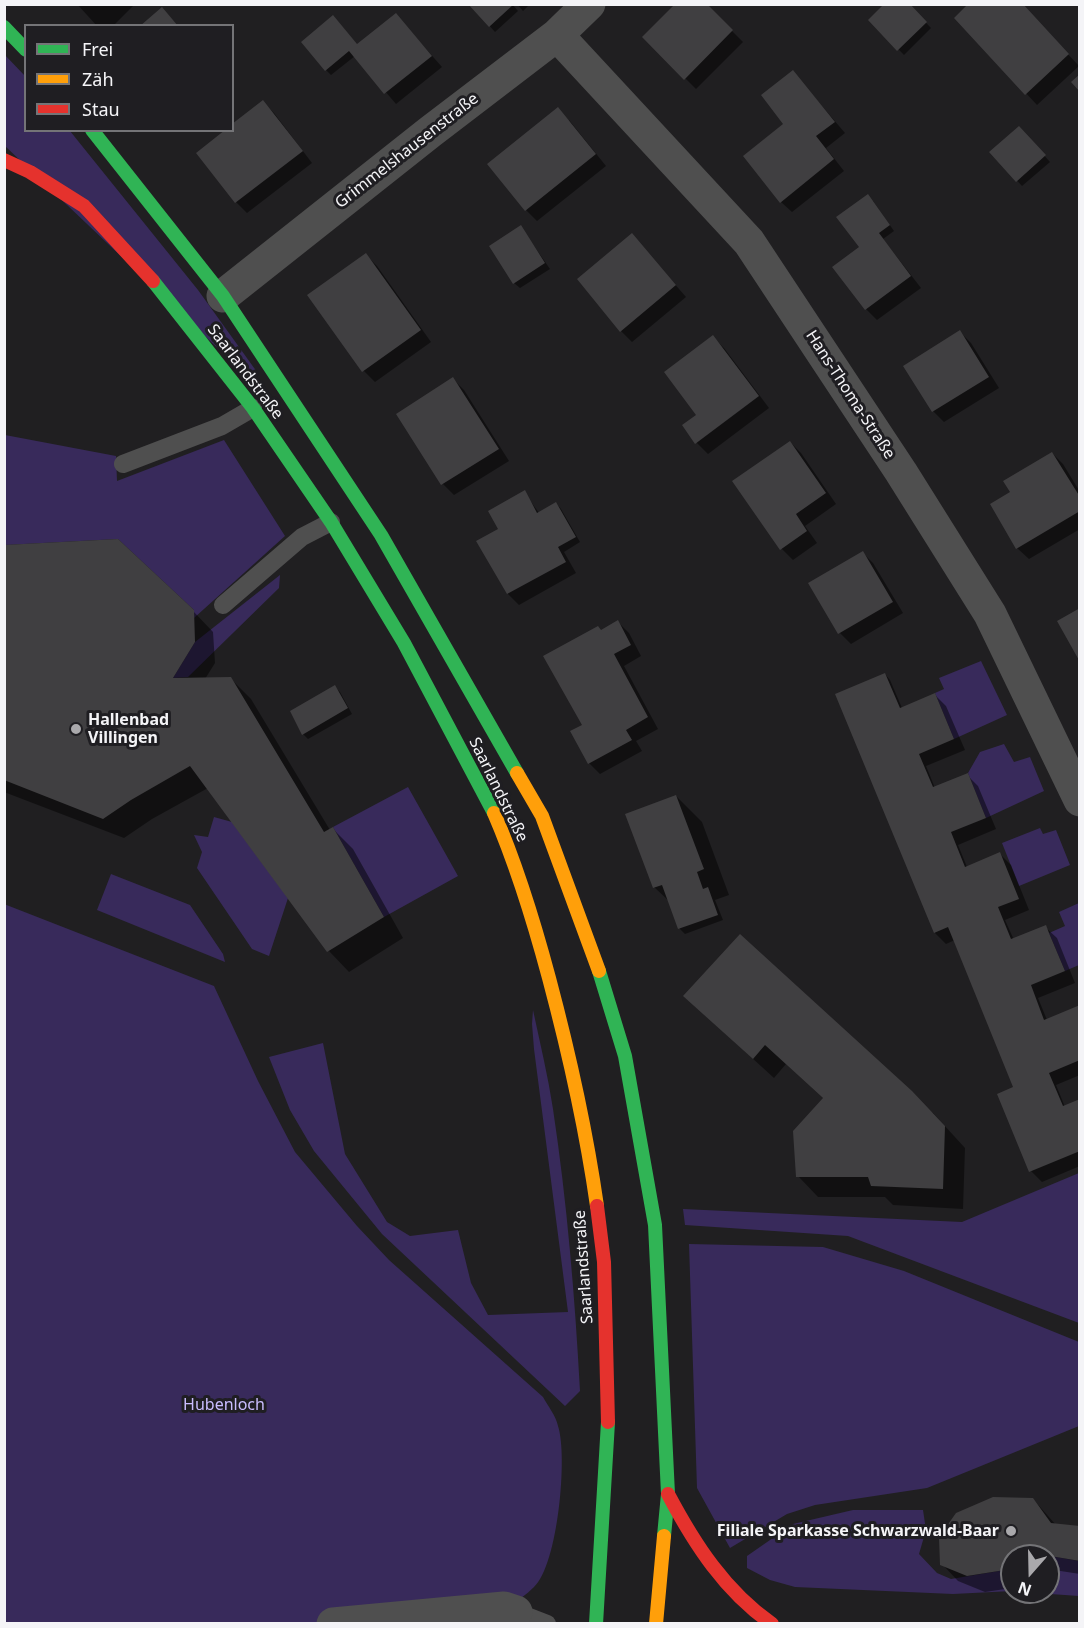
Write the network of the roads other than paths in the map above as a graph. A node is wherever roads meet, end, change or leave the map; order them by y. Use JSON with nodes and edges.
{"nodes":[{"id":1,"x":589,"y":4,"type":"edge"},
{"id":2,"x":4,"y":27,"type":"edge"},
{"id":3,"x":557,"y":35,"type":"junction"},
{"id":4,"x":24,"y":48,"type":"edge"},
{"id":5,"x":94,"y":132,"type":"edge"},
{"id":6,"x":4,"y":160,"type":"edge"},
{"id":7,"x":224,"y":296,"type":"junction"},
{"id":8,"x":253,"y":408,"type":"junction"},
{"id":9,"x":123,"y":464,"type":"dead end"},
{"id":10,"x":331,"y":522,"type":"junction"},
{"id":11,"x":223,"y":605,"type":"dead end"},
{"id":12,"x":1080,"y":800,"type":"edge"},
{"id":13,"x":668,"y":1494,"type":"junction"},
{"id":14,"x":516,"y":1612,"type":"joint"},
{"id":15,"x":333,"y":1623,"type":"edge"},
{"id":16,"x":547,"y":1623,"type":"edge"},
{"id":17,"x":596,"y":1623,"type":"edge"},
{"id":18,"x":657,"y":1623,"type":"edge"},
{"id":19,"x":772,"y":1623,"type":"edge"}],
"edges":[{"from":1,"to":3,"type":"street","name":"Grimmelshausenstraße"},
{"from":2,"to":4,"type":"street"},
{"from":3,"to":7,"type":"street","name":"Grimmelshausenstraße"},
{"from":3,"to":12,"type":"street","name":"Hans-Thoma-Straße"},
{"from":5,"to":7,"type":"street","name":"Saarlandstraße"},
{"from":6,"to":8,"type":"street","name":"Saarlandstraße"},
{"from":7,"to":13,"type":"street","name":"Saarlandstraße"},
{"from":8,"to":9,"type":"lane"},
{"from":8,"to":10,"type":"street","name":"Saarlandstraße"},
{"from":10,"to":11,"type":"lane"},
{"from":10,"to":17,"type":"street","name":"Saarlandstraße"},
{"from":13,"to":18,"type":"street","name":"Saarlandstraße"},
{"from":13,"to":19,"type":"street"},
{"from":14,"to":15,"type":"street"},
{"from":14,"to":16,"type":"lane"}]}
